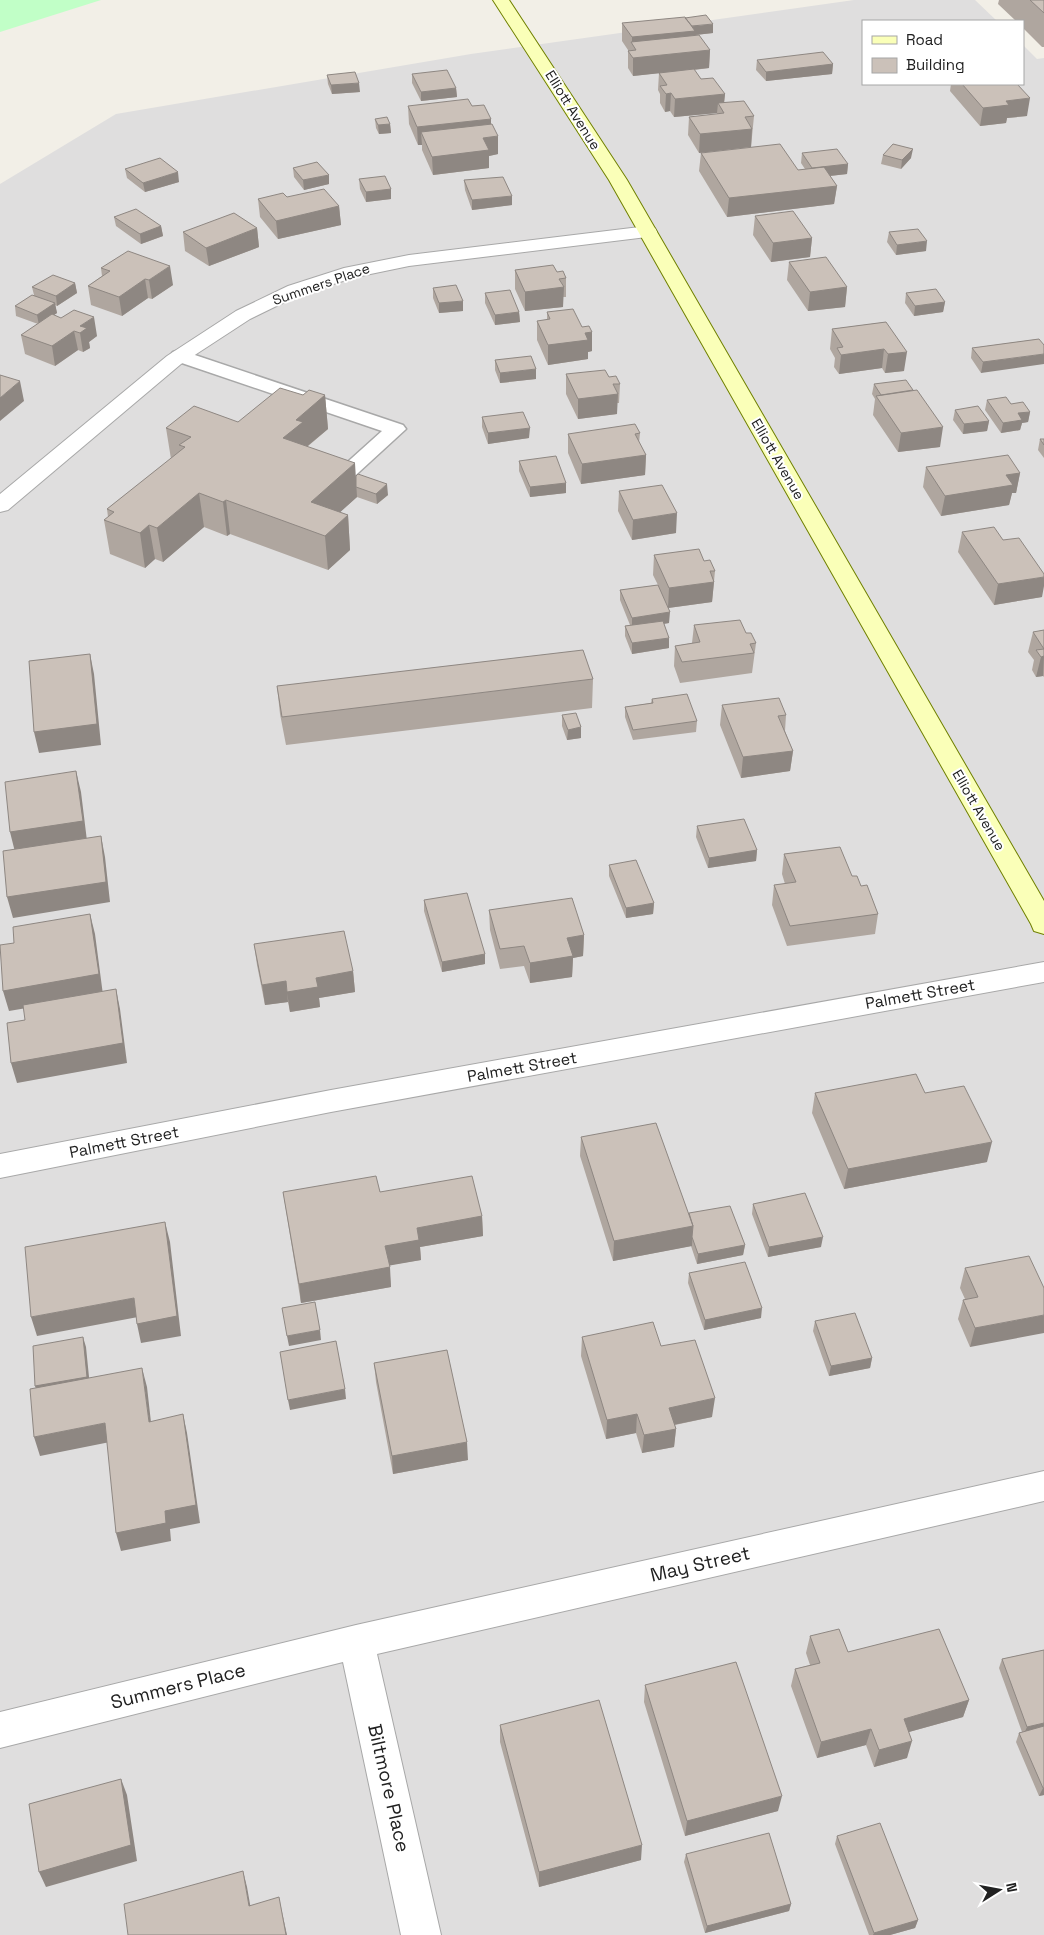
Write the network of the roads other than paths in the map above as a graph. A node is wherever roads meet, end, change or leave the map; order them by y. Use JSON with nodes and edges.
{"nodes":[{"id":1,"x":501,"y":0,"type":"edge"},
{"id":2,"x":648,"y":232,"type":"junction"},
{"id":3,"x":180,"y":356,"type":"junction"},
{"id":4,"x":339,"y":480,"type":"edge"},
{"id":5,"x":0,"y":505,"type":"edge"},
{"id":6,"x":1044,"y":924,"type":"edge"},
{"id":7,"x":1044,"y":972,"type":"edge"},
{"id":8,"x":0,"y":1166,"type":"edge"},
{"id":9,"x":1044,"y":1486,"type":"edge"},
{"id":10,"x":356,"y":1642,"type":"junction"},
{"id":11,"x":0,"y":1730,"type":"edge"},
{"id":12,"x":421,"y":1935,"type":"edge"}],
"edges":[{"from":1,"to":2,"type":"street","name":"Elliott Avenue"},
{"from":2,"to":3,"type":"street","name":"Summers Place"},
{"from":2,"to":6,"type":"street","name":"Elliott Avenue"},
{"from":3,"to":4,"type":"lane"},
{"from":3,"to":5,"type":"street","name":"Summers Place"},
{"from":7,"to":8,"type":"street","name":"Palmett Street"},
{"from":9,"to":10,"type":"street","name":"May Street"},
{"from":10,"to":11,"type":"street","name":"Summers Place"},
{"from":10,"to":12,"type":"street","name":"Biltmore Place"}]}
